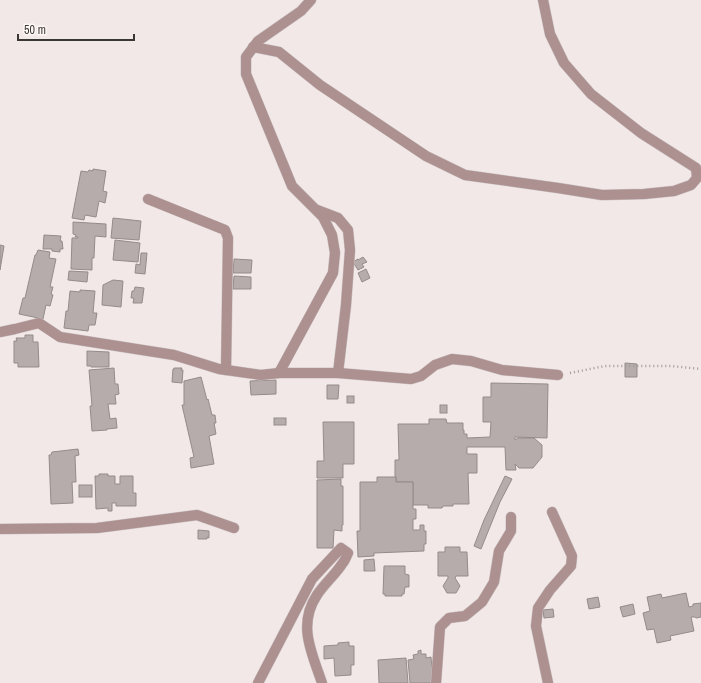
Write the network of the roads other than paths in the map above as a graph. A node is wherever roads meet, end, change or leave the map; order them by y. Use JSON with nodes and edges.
{"nodes":[{"id":1,"x":311,"y":0,"type":"edge"},
{"id":2,"x":543,"y":0,"type":"edge"},
{"id":3,"x":253,"y":47,"type":"junction"},
{"id":4,"x":148,"y":199,"type":"dead end"},
{"id":5,"x":315,"y":210,"type":"junction"},
{"id":6,"x":0,"y":332,"type":"edge"},
{"id":7,"x":226,"y":370,"type":"junction"},
{"id":8,"x":279,"y":373,"type":"junction"},
{"id":9,"x":338,"y":373,"type":"junction"},
{"id":10,"x":558,"y":375,"type":"road end"},
{"id":11,"x":552,"y":512,"type":"dead end"},
{"id":12,"x":511,"y":517,"type":"dead end"},
{"id":13,"x":234,"y":528,"type":"dead end"},
{"id":14,"x":0,"y":529,"type":"edge"},
{"id":15,"x":258,"y":683,"type":"edge"},
{"id":16,"x":322,"y":683,"type":"edge"},
{"id":17,"x":436,"y":683,"type":"edge"},
{"id":18,"x":548,"y":683,"type":"edge"}],
"edges":[{"from":1,"to":3,"type":"street"},
{"from":2,"to":3,"type":"street"},
{"from":3,"to":5,"type":"street"},
{"from":4,"to":7,"type":"street"},
{"from":5,"to":8,"type":"street"},
{"from":5,"to":9,"type":"street"},
{"from":6,"to":7,"type":"street"},
{"from":7,"to":8,"type":"street"},
{"from":8,"to":9,"type":"street"},
{"from":9,"to":10,"type":"street"},
{"from":11,"to":18,"type":"street"},
{"from":12,"to":17,"type":"street"},
{"from":13,"to":14,"type":"street"},
{"from":15,"to":16,"type":"street"}]}
